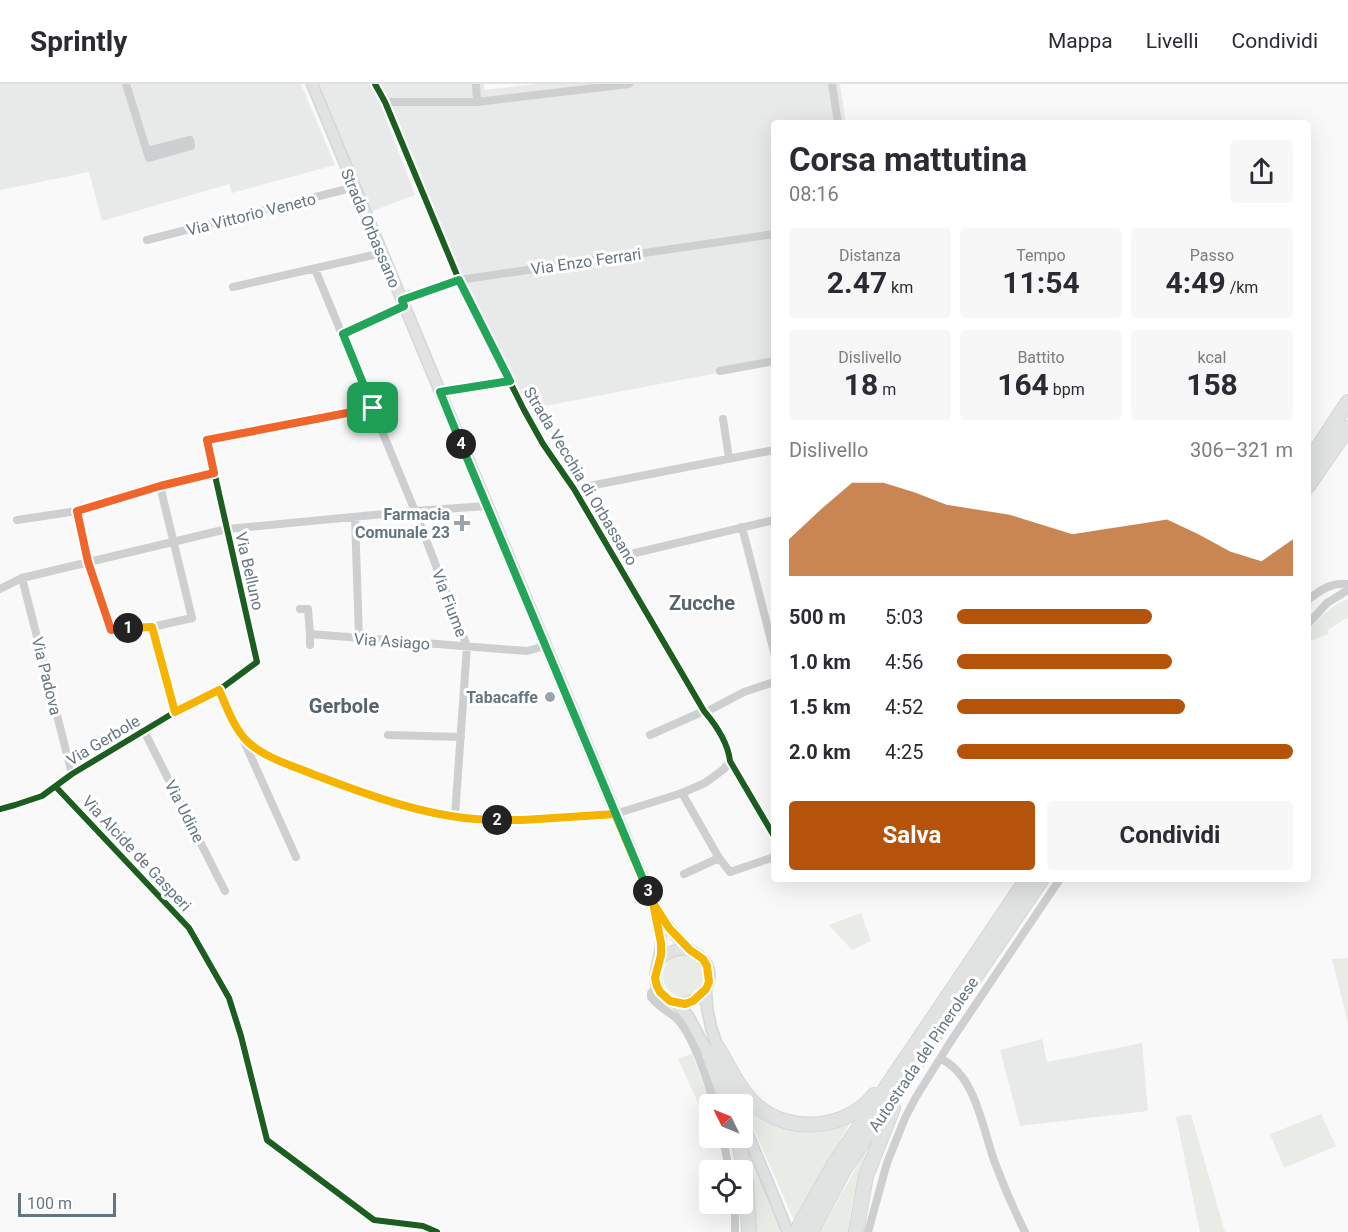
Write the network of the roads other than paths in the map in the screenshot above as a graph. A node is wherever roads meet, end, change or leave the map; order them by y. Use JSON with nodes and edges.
{"nodes":[{"id":1,"x":126,"y":84,"type":"edge"},
{"id":2,"x":312,"y":84,"type":"edge"},
{"id":3,"x":375,"y":84,"type":"edge"},
{"id":4,"x":476,"y":84,"type":"edge"},
{"id":5,"x":629,"y":84,"type":"edge"},
{"id":6,"x":832,"y":84,"type":"edge"},
{"id":7,"x":385,"y":102,"type":"junction"},
{"id":8,"x":477,"y":102,"type":"junction"},
{"id":9,"x":837,"y":120,"type":"edge"},
{"id":10,"x":147,"y":152,"type":"junction"},
{"id":11,"x":355,"y":187,"type":"junction"},
{"id":12,"x":771,"y":234,"type":"edge"},
{"id":13,"x":147,"y":240,"type":"dead end"},
{"id":14,"x":382,"y":253,"type":"junction"},
{"id":15,"x":315,"y":269,"type":"junction"},
{"id":16,"x":459,"y":280,"type":"junction"},
{"id":17,"x":233,"y":287,"type":"dead end"},
{"id":18,"x":403,"y":303,"type":"junction"},
{"id":19,"x":343,"y":334,"type":"junction"},
{"id":20,"x":771,"y":362,"type":"edge"},
{"id":21,"x":720,"y":371,"type":"dead end"},
{"id":22,"x":510,"y":381,"type":"junction"},
{"id":23,"x":440,"y":392,"type":"junction"},
{"id":24,"x":1348,"y":402,"type":"edge"},
{"id":25,"x":373,"y":408,"type":"junction"},
{"id":26,"x":723,"y":419,"type":"dead end"},
{"id":27,"x":1348,"y":428,"type":"edge"},
{"id":28,"x":771,"y":451,"type":"edge"},
{"id":29,"x":729,"y":458,"type":"junction"},
{"id":30,"x":1311,"y":458,"type":"edge"},
{"id":31,"x":214,"y":473,"type":"junction"},
{"id":32,"x":1311,"y":482,"type":"edge"},
{"id":33,"x":160,"y":486,"type":"junction"},
{"id":34,"x":574,"y":489,"type":"junction"},
{"id":35,"x":487,"y":507,"type":"junction"},
{"id":36,"x":77,"y":511,"type":"junction"},
{"id":37,"x":415,"y":511,"type":"junction"},
{"id":38,"x":355,"y":517,"type":"junction"},
{"id":39,"x":17,"y":520,"type":"dead end"},
{"id":40,"x":771,"y":521,"type":"edge"},
{"id":41,"x":742,"y":527,"type":"junction"},
{"id":42,"x":227,"y":529,"type":"junction"},
{"id":43,"x":175,"y":541,"type":"junction"},
{"id":44,"x":614,"y":558,"type":"junction"},
{"id":45,"x":88,"y":562,"type":"junction"},
{"id":46,"x":22,"y":578,"type":"junction"},
{"id":47,"x":1348,"y":584,"type":"edge"},
{"id":48,"x":0,"y":589,"type":"edge"},
{"id":49,"x":1348,"y":590,"type":"edge"},
{"id":50,"x":1311,"y":598,"type":"edge"},
{"id":51,"x":300,"y":609,"type":"dead end"},
{"id":52,"x":1311,"y":621,"type":"edge"},
{"id":53,"x":152,"y":627,"type":"junction"},
{"id":54,"x":310,"y":634,"type":"junction"},
{"id":55,"x":359,"y":638,"type":"junction"},
{"id":56,"x":771,"y":640,"type":"edge"},
{"id":57,"x":310,"y":645,"type":"dead end"},
{"id":58,"x":467,"y":646,"type":"junction"},
{"id":59,"x":545,"y":646,"type":"junction"},
{"id":60,"x":771,"y":683,"type":"edge"},
{"id":61,"x":219,"y":690,"type":"junction"},
{"id":62,"x":175,"y":712,"type":"junction"},
{"id":63,"x":705,"y":712,"type":"junction"},
{"id":64,"x":144,"y":731,"type":"junction"},
{"id":65,"x":241,"y":735,"type":"junction"},
{"id":66,"x":388,"y":735,"type":"dead end"},
{"id":67,"x":650,"y":735,"type":"dead end"},
{"id":68,"x":461,"y":737,"type":"junction"},
{"id":69,"x":730,"y":761,"type":"junction"},
{"id":70,"x":72,"y":774,"type":"junction"},
{"id":71,"x":56,"y":787,"type":"junction"},
{"id":72,"x":681,"y":793,"type":"junction"},
{"id":73,"x":0,"y":808,"type":"edge"},
{"id":74,"x":615,"y":814,"type":"junction"},
{"id":75,"x":455,"y":816,"type":"junction"},
{"id":76,"x":771,"y":831,"type":"edge"},
{"id":77,"x":296,"y":857,"type":"dead end"},
{"id":78,"x":720,"y":858,"type":"junction"},
{"id":79,"x":771,"y":858,"type":"edge"},
{"id":80,"x":684,"y":874,"type":"dead end"},
{"id":81,"x":1025,"y":882,"type":"edge"},
{"id":82,"x":1040,"y":882,"type":"edge"},
{"id":83,"x":1058,"y":882,"type":"edge"},
{"id":84,"x":225,"y":891,"type":"dead end"},
{"id":85,"x":653,"y":903,"type":"junction"},
{"id":86,"x":690,"y":950,"type":"junction"},
{"id":87,"x":659,"y":961,"type":"junction"},
{"id":88,"x":657,"y":986,"type":"junction"},
{"id":89,"x":706,"y":989,"type":"junction"},
{"id":90,"x":676,"y":1003,"type":"junction"},
{"id":91,"x":918,"y":1038,"type":"junction"},
{"id":92,"x":933,"y":1039,"type":"junction"},
{"id":93,"x":714,"y":1051,"type":"junction"},
{"id":94,"x":941,"y":1059,"type":"junction"},
{"id":95,"x":712,"y":1094,"type":"edge"},
{"id":96,"x":725,"y":1094,"type":"edge"},
{"id":97,"x":732,"y":1094,"type":"edge"},
{"id":98,"x":740,"y":1148,"type":"edge"},
{"id":99,"x":753,"y":1148,"type":"edge"},
{"id":100,"x":735,"y":1214,"type":"edge"},
{"id":101,"x":437,"y":1232,"type":"edge"},
{"id":102,"x":735,"y":1232,"type":"edge"},
{"id":103,"x":749,"y":1232,"type":"edge"},
{"id":104,"x":788,"y":1232,"type":"edge"},
{"id":105,"x":796,"y":1232,"type":"edge"},
{"id":106,"x":811,"y":1232,"type":"edge"},
{"id":107,"x":856,"y":1232,"type":"edge"},
{"id":108,"x":868,"y":1232,"type":"edge"},
{"id":109,"x":1025,"y":1232,"type":"edge"}],
"edges":[{"from":1,"to":10,"type":"street"},
{"from":2,"to":11,"type":"main road","name":"Strada Orbassano"},
{"from":3,"to":7,"type":"street","name":"Strada Vecchia di Orbassano"},
{"from":4,"to":8,"type":"street"},
{"from":5,"to":8,"type":"street"},
{"from":6,"to":9,"type":"street"},
{"from":7,"to":8,"type":"street"},
{"from":7,"to":16,"type":"street","name":"Strada Vecchia di Orbassano"},
{"from":10,"to":10,"type":"street"},
{"from":11,"to":13,"type":"street","name":"Via Vittorio Veneto"},
{"from":11,"to":14,"type":"main road","name":"Strada Orbassano"},
{"from":12,"to":16,"type":"street","name":"Via Enzo Ferrari"},
{"from":14,"to":15,"type":"street"},
{"from":14,"to":18,"type":"main road","name":"Strada Orbassano"},
{"from":15,"to":17,"type":"street"},
{"from":15,"to":19,"type":"street","name":"Via Fiume"},
{"from":16,"to":18,"type":"street","name":"Via Enzo Ferrari"},
{"from":16,"to":22,"type":"street","name":"Strada Vecchia di Orbassano"},
{"from":18,"to":19,"type":"street","name":"Via Enzo Ferrari"},
{"from":18,"to":23,"type":"main road","name":"Strada Orbassano"},
{"from":19,"to":25,"type":"street","name":"Via Fiume"},
{"from":20,"to":21,"type":"street"},
{"from":22,"to":23,"type":"street"},
{"from":22,"to":34,"type":"street","name":"Strada Vecchia di Orbassano"},
{"from":23,"to":35,"type":"main road","name":"Strada Orbassano"},
{"from":24,"to":30,"type":"highway"},
{"from":25,"to":31,"type":"street","name":"Via Belluno"},
{"from":25,"to":37,"type":"street","name":"Via Fiume"},
{"from":26,"to":29,"type":"street"},
{"from":27,"to":32,"type":"highway"},
{"from":28,"to":29,"type":"street"},
{"from":29,"to":34,"type":"street"},
{"from":31,"to":33,"type":"street"},
{"from":31,"to":42,"type":"street","name":"Via Belluno"},
{"from":33,"to":36,"type":"street"},
{"from":33,"to":43,"type":"street"},
{"from":34,"to":44,"type":"street","name":"Strada Vecchia di Orbassano"},
{"from":35,"to":37,"type":"street"},
{"from":35,"to":59,"type":"main road","name":"Strada Orbassano"},
{"from":36,"to":39,"type":"street"},
{"from":36,"to":45,"type":"street"},
{"from":37,"to":38,"type":"street"},
{"from":37,"to":58,"type":"street","name":"Via Fiume"},
{"from":38,"to":42,"type":"street"},
{"from":38,"to":55,"type":"street"},
{"from":40,"to":41,"type":"street"},
{"from":41,"to":44,"type":"street"},
{"from":41,"to":56,"type":"street"},
{"from":42,"to":43,"type":"street"},
{"from":42,"to":61,"type":"street","name":"Via Belluno"},
{"from":43,"to":45,"type":"street"},
{"from":43,"to":53,"type":"street"},
{"from":44,"to":63,"type":"street","name":"Strada Vecchia di Orbassano"},
{"from":45,"to":46,"type":"street"},
{"from":45,"to":53,"type":"street"},
{"from":46,"to":48,"type":"street"},
{"from":46,"to":70,"type":"street","name":"Via Padova"},
{"from":47,"to":50,"type":"street"},
{"from":49,"to":52,"type":"street"},
{"from":51,"to":54,"type":"street"},
{"from":53,"to":62,"type":"street"},
{"from":54,"to":55,"type":"street","name":"Via Asiago"},
{"from":54,"to":57,"type":"street"},
{"from":55,"to":58,"type":"street","name":"Via Asiago"},
{"from":58,"to":59,"type":"street","name":"Via Asiago"},
{"from":58,"to":68,"type":"street","name":"Via Fiume"},
{"from":59,"to":74,"type":"main road","name":"Strada Orbassano"},
{"from":60,"to":63,"type":"street"},
{"from":61,"to":62,"type":"street","name":"Via Gerbole"},
{"from":61,"to":65,"type":"street"},
{"from":62,"to":64,"type":"street","name":"Via Gerbole"},
{"from":63,"to":67,"type":"street"},
{"from":63,"to":69,"type":"street","name":"Strada Vecchia di Orbassano"},
{"from":64,"to":70,"type":"street","name":"Via Gerbole"},
{"from":64,"to":84,"type":"street","name":"Via Udine"},
{"from":65,"to":75,"type":"street"},
{"from":65,"to":77,"type":"street"},
{"from":66,"to":68,"type":"street"},
{"from":68,"to":75,"type":"street","name":"Via Fiume"},
{"from":69,"to":72,"type":"street"},
{"from":69,"to":76,"type":"street","name":"Strada Vecchia di Orbassano"},
{"from":70,"to":71,"type":"street","name":"Via Gerbole"},
{"from":71,"to":73,"type":"street","name":"Via Gerbole"},
{"from":71,"to":101,"type":"street","name":"Via Alcide de Gasperi"},
{"from":72,"to":74,"type":"street"},
{"from":72,"to":78,"type":"street"},
{"from":74,"to":75,"type":"street"},
{"from":74,"to":85,"type":"main road","name":"Strada Orbassano"},
{"from":78,"to":79,"type":"street"},
{"from":78,"to":80,"type":"street"},
{"from":81,"to":91,"type":"highway","name":"Autostrada del Pinerolese"},
{"from":82,"to":92,"type":"highway","name":"Autostrada del Pinerolese"},
{"from":83,"to":94,"type":"street"},
{"from":85,"to":86,"type":"main road","name":"Strada Orbassano"},
{"from":85,"to":87,"type":"main road","name":"Strada Orbassano"},
{"from":86,"to":87,"type":"main road"},
{"from":86,"to":89,"type":"main road","name":"Strada Orbassano"},
{"from":87,"to":88,"type":"main road","name":"Strada Orbassano"},
{"from":88,"to":90,"type":"main road","name":"Strada Orbassano"},
{"from":88,"to":95,"type":"street"},
{"from":89,"to":90,"type":"main road"},
{"from":89,"to":93,"type":"main road","name":"Strada Orbassano"},
{"from":90,"to":93,"type":"main road","name":"Strada Orbassano"},
{"from":91,"to":93,"type":"highway"},
{"from":91,"to":105,"type":"highway","name":"Autostrada del Pinerolese"},
{"from":92,"to":106,"type":"highway","name":"Autostrada del Pinerolese"},
{"from":92,"to":107,"type":"highway"},
{"from":93,"to":96,"type":"highway"},
{"from":93,"to":97,"type":"main road","name":"Strada Orbassano"},
{"from":94,"to":108,"type":"street"},
{"from":94,"to":109,"type":"street"},
{"from":98,"to":103,"type":"highway"},
{"from":99,"to":104,"type":"main road"},
{"from":100,"to":102,"type":"street"}]}
